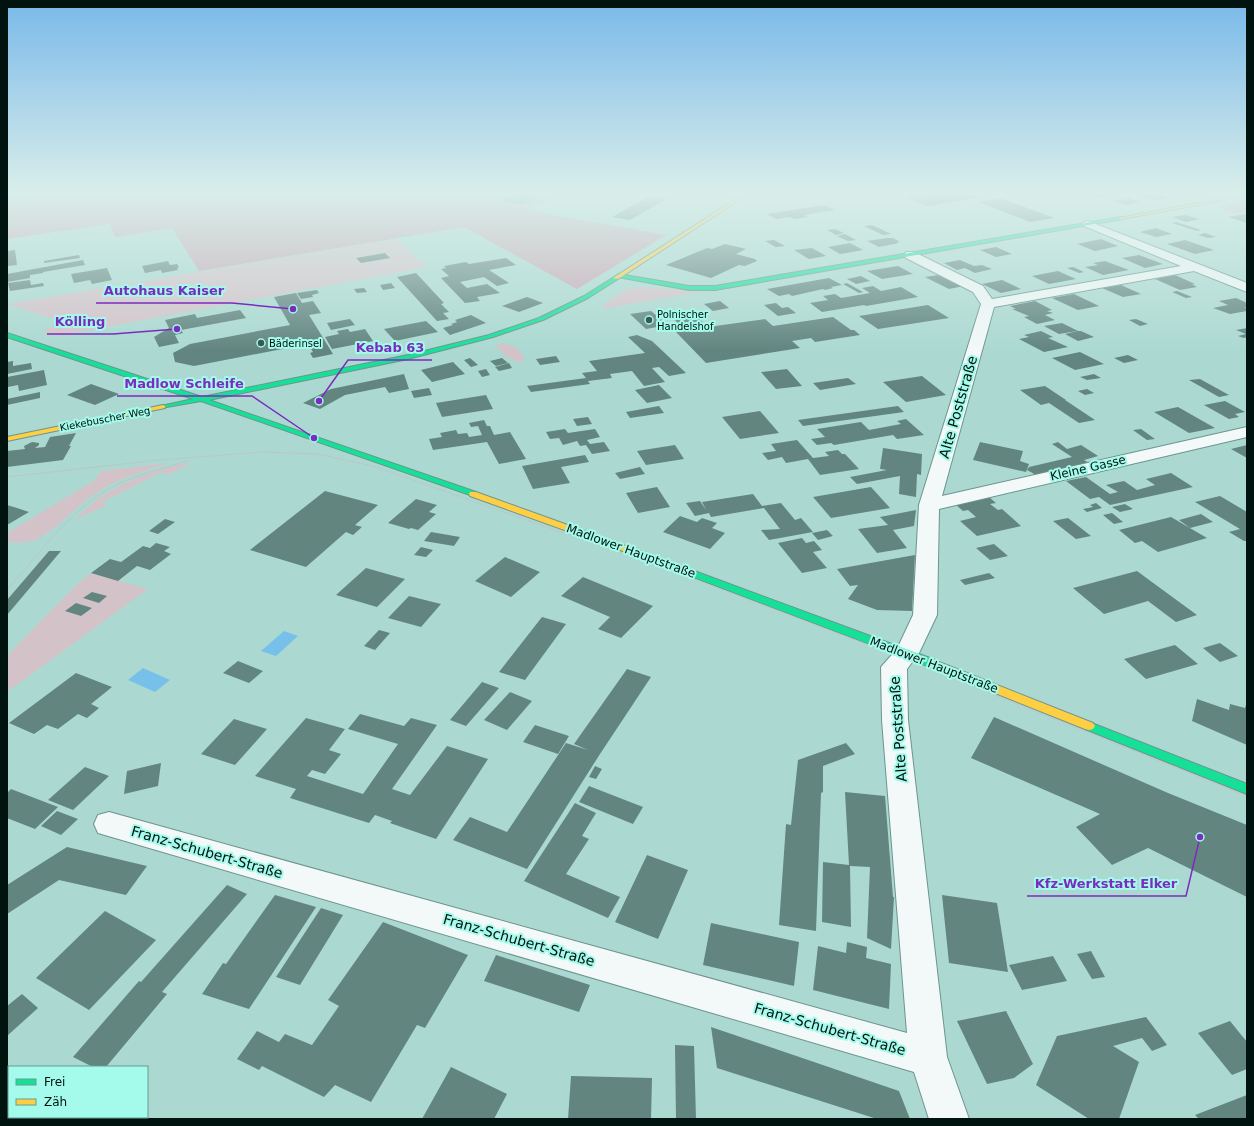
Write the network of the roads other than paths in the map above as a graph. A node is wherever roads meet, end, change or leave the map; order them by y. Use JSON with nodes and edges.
{"nodes":[{"id":1,"x":665,"y":247,"type":"edge"},
{"id":2,"x":959,"y":247,"type":"edge"},
{"id":3,"x":1145,"y":247,"type":"edge"},
{"id":4,"x":910,"y":255,"type":"junction"},
{"id":5,"x":1195,"y":266,"type":"junction"},
{"id":6,"x":619,"y":276,"type":"junction"},
{"id":7,"x":1247,"y":288,"type":"edge"},
{"id":8,"x":988,"y":304,"type":"junction"},
{"id":9,"x":7,"y":335,"type":"edge"},
{"id":10,"x":203,"y":400,"type":"junction"},
{"id":11,"x":1247,"y":432,"type":"edge"},
{"id":12,"x":7,"y":439,"type":"edge"},
{"id":13,"x":929,"y":505,"type":"junction"},
{"id":14,"x":907,"y":653,"type":"junction"},
{"id":15,"x":1247,"y":789,"type":"edge"},
{"id":16,"x":109,"y":824,"type":"dead end"},
{"id":17,"x":928,"y":1057,"type":"junction"},
{"id":18,"x":952,"y":1116,"type":"edge"}],
"edges":[{"from":1,"to":6,"type":"main road","name":"Kiekebuscher Weg"},
{"from":2,"to":4,"type":"main road"},
{"from":3,"to":5,"type":"street"},
{"from":4,"to":6,"type":"main road"},
{"from":4,"to":8,"type":"street"},
{"from":5,"to":7,"type":"street"},
{"from":5,"to":8,"type":"street"},
{"from":6,"to":10,"type":"main road","name":"Kiekebuscher Weg"},
{"from":8,"to":13,"type":"street","name":"Alte Poststraße"},
{"from":9,"to":10,"type":"main road","name":"Madlower Hauptstraße"},
{"from":10,"to":12,"type":"main road","name":"Kiekebuscher Weg"},
{"from":10,"to":14,"type":"main road","name":"Madlower Hauptstraße"},
{"from":11,"to":13,"type":"street","name":"Kleine Gasse"},
{"from":13,"to":14,"type":"street","name":"Alte Poststraße"},
{"from":14,"to":15,"type":"main road","name":"Madlower Hauptstraße"},
{"from":14,"to":17,"type":"street","name":"Alte Poststraße"},
{"from":16,"to":17,"type":"street","name":"Franz-Schubert-Straße"},
{"from":17,"to":18,"type":"street","name":"Alte Poststraße"}]}
